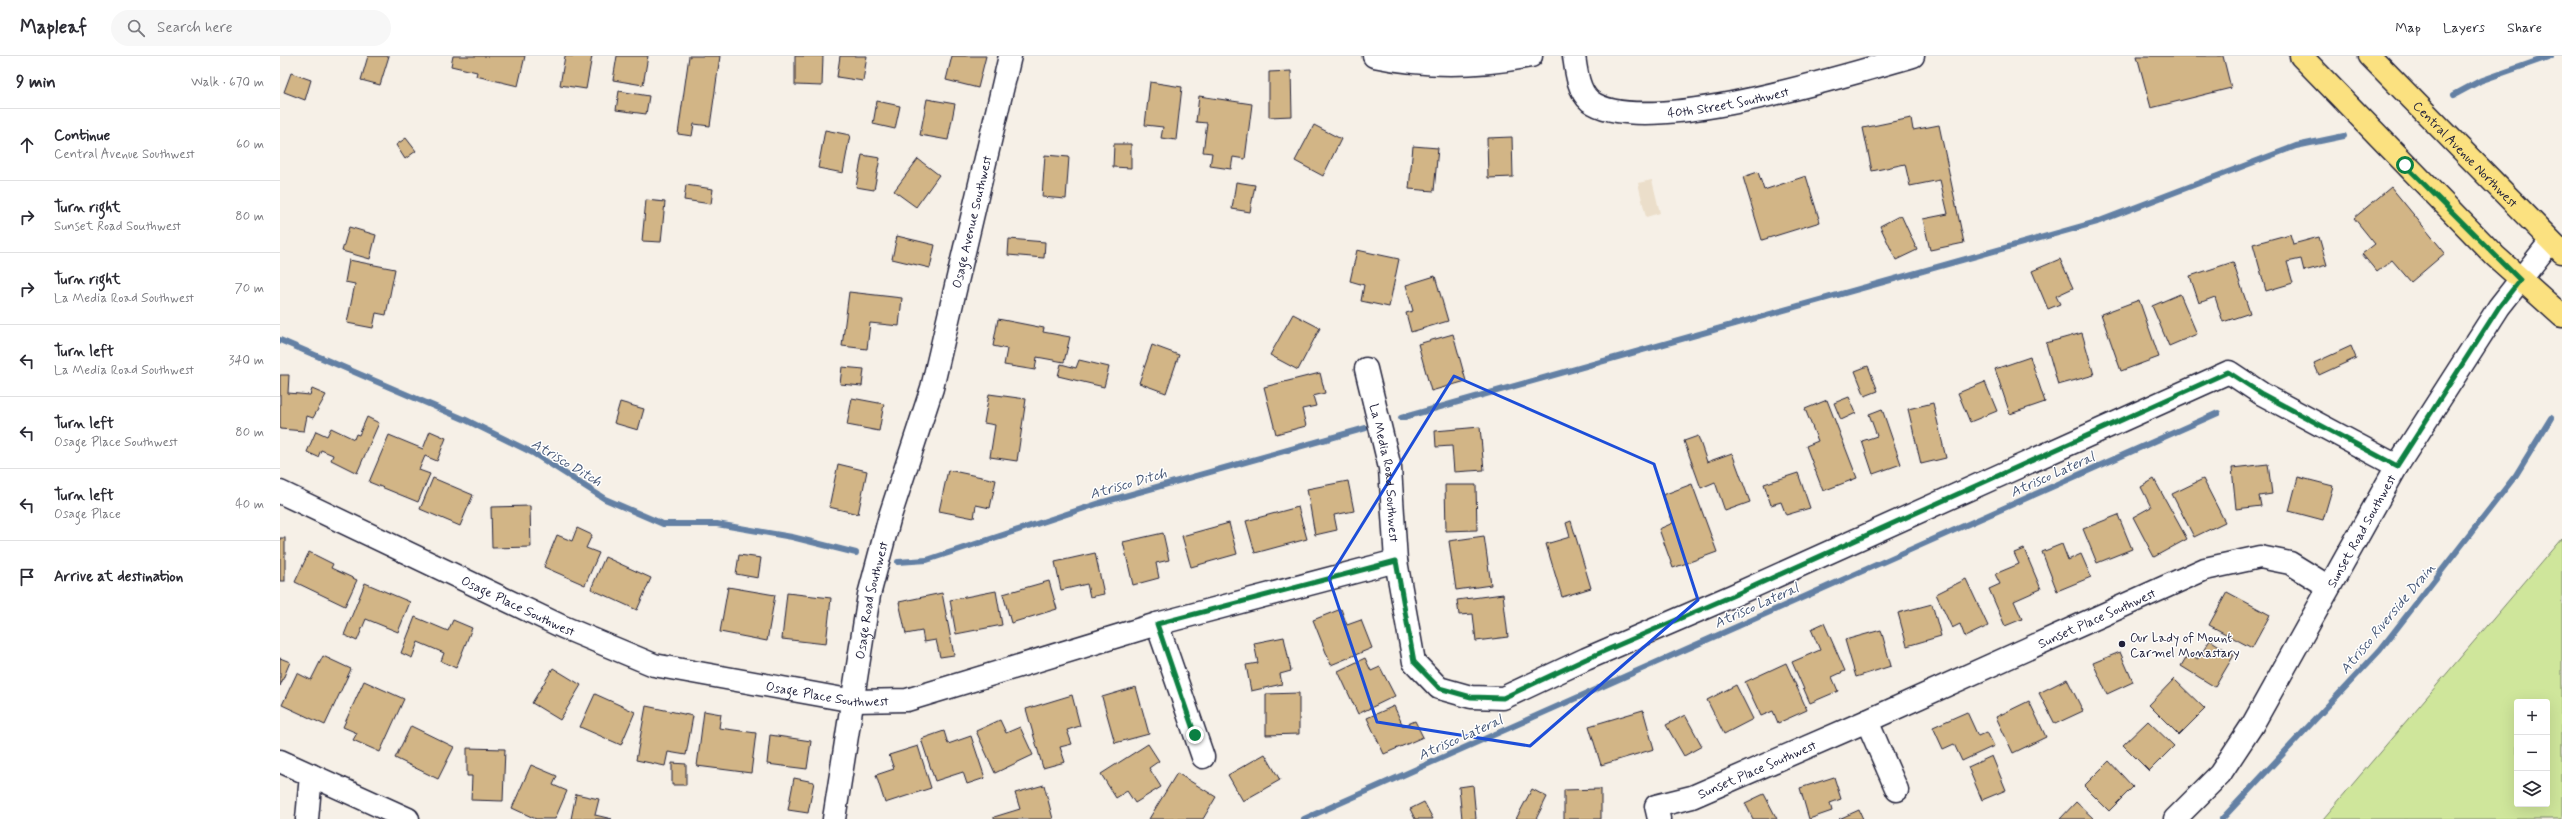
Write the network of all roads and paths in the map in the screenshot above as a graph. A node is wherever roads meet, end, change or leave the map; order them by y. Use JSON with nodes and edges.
{"nodes":[{"id":1,"x":1010,"y":56,"type":"edge"},
{"id":2,"x":1374,"y":56,"type":"edge"},
{"id":3,"x":1531,"y":56,"type":"edge"},
{"id":4,"x":1574,"y":56,"type":"edge"},
{"id":5,"x":1913,"y":56,"type":"edge"},
{"id":6,"x":2301,"y":56,"type":"edge"},
{"id":7,"x":2370,"y":56,"type":"edge"},
{"id":8,"x":2556,"y":247,"type":"edge"},
{"id":9,"x":2520,"y":280,"type":"junction"},
{"id":10,"x":2562,"y":316,"type":"edge"},
{"id":11,"x":1366,"y":369,"type":"dead end"},
{"id":12,"x":932,"y":388,"type":"joint"},
{"id":13,"x":2397,"y":466,"type":"junction"},
{"id":14,"x":280,"y":492,"type":"edge"},
{"id":15,"x":1396,"y":561,"type":"junction"},
{"id":16,"x":2330,"y":587,"type":"junction"},
{"id":17,"x":1157,"y":624,"type":"junction"},
{"id":18,"x":854,"y":701,"type":"junction"},
{"id":19,"x":1867,"y":721,"type":"junction"},
{"id":20,"x":1203,"y":757,"type":"dead end"},
{"id":21,"x":280,"y":761,"type":"edge"},
{"id":22,"x":311,"y":774,"type":"junction"},
{"id":23,"x":1897,"y":790,"type":"dead end"},
{"id":24,"x":307,"y":819,"type":"edge"},
{"id":25,"x":408,"y":819,"type":"edge"},
{"id":26,"x":834,"y":819,"type":"edge"},
{"id":27,"x":1659,"y":819,"type":"edge"},
{"id":28,"x":2175,"y":819,"type":"edge"}],
"edges":[{"from":1,"to":12,"type":"street","name":"Osage Avenue Southwest"},
{"from":2,"to":3,"type":"street"},
{"from":4,"to":5,"type":"street","name":"40th Street Southwest"},
{"from":6,"to":9,"type":"main road"},
{"from":7,"to":8,"type":"main road","name":"Central Avenue Northwest"},
{"from":8,"to":9,"type":"street","name":"Sunset Road Southwest"},
{"from":9,"to":10,"type":"main road"},
{"from":9,"to":13,"type":"street","name":"Sunset Road Southwest"},
{"from":11,"to":15,"type":"street","name":"La Media Road Southwest"},
{"from":12,"to":18,"type":"street","name":"Osage Road Southwest"},
{"from":13,"to":15,"type":"street","name":"La Media Road Southwest"},
{"from":13,"to":16,"type":"street","name":"Sunset Road Southwest"},
{"from":14,"to":18,"type":"street","name":"Osage Place Southwest"},
{"from":15,"to":17,"type":"street","name":"Osage Place Southwest"},
{"from":16,"to":19,"type":"street","name":"Sunset Place Southwest"},
{"from":16,"to":28,"type":"street","name":"Sunset Road Southwest"},
{"from":17,"to":18,"type":"street","name":"Osage Place Southwest"},
{"from":17,"to":20,"type":"street"},
{"from":18,"to":26,"type":"street","name":"Osage Road Southwest"},
{"from":19,"to":23,"type":"street"},
{"from":19,"to":27,"type":"street","name":"Sunset Place Southwest"},
{"from":21,"to":22,"type":"street"},
{"from":22,"to":24,"type":"street"},
{"from":22,"to":25,"type":"street"}]}
